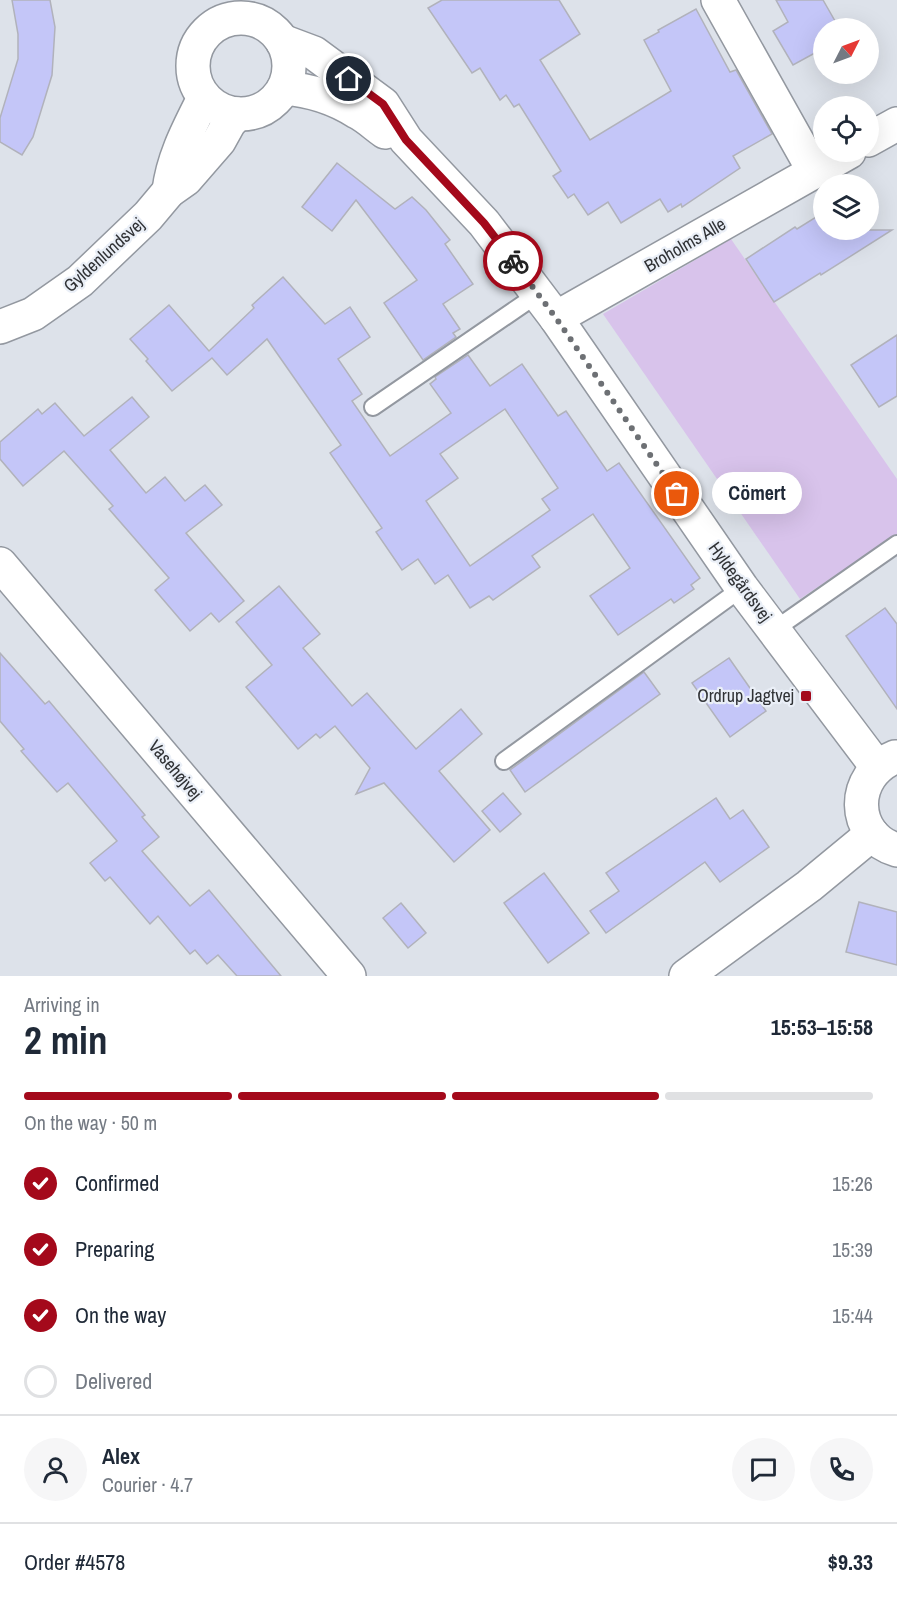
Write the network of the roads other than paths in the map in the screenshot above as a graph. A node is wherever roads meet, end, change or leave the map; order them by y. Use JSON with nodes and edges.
{"nodes":[{"id":1,"x":718,"y":0,"type":"edge"},
{"id":2,"x":242,"y":9,"type":"edge"},
{"id":3,"x":211,"y":13,"type":"edge"},
{"id":4,"x":282,"y":41,"type":"junction"},
{"id":5,"x":284,"y":88,"type":"junction"},
{"id":6,"x":204,"y":98,"type":"junction"},
{"id":7,"x":237,"y":114,"type":"junction"},
{"id":8,"x":897,"y":124,"type":"edge"},
{"id":9,"x":879,"y":134,"type":"edge"},
{"id":10,"x":406,"y":140,"type":"junction"},
{"id":11,"x":831,"y":162,"type":"edge"},
{"id":12,"x":814,"y":171,"type":"junction"},
{"id":13,"x":169,"y":191,"type":"junction"},
{"id":14,"x":547,"y":306,"type":"junction"},
{"id":15,"x":0,"y":327,"type":"edge"},
{"id":16,"x":373,"y":407,"type":"dead end"},
{"id":17,"x":897,"y":544,"type":"edge"},
{"id":18,"x":0,"y":564,"type":"edge"},
{"id":19,"x":742,"y":588,"type":"junction"},
{"id":20,"x":774,"y":630,"type":"junction"},
{"id":21,"x":504,"y":761,"type":"dead end"},
{"id":22,"x":887,"y":762,"type":"edge"},
{"id":23,"x":885,"y":842,"type":"edge"},
{"id":24,"x":349,"y":976,"type":"edge"},
{"id":25,"x":686,"y":976,"type":"edge"}],
"edges":[{"from":1,"to":12,"type":"street"},
{"from":2,"to":3,"type":"street"},
{"from":2,"to":4,"type":"street"},
{"from":3,"to":6,"type":"street"},
{"from":4,"to":5,"type":"street"},
{"from":4,"to":10,"type":"street","name":"Hyldegårdsvej"},
{"from":5,"to":7,"type":"street"},
{"from":5,"to":10,"type":"street","name":"Hyldegårdsvej"},
{"from":6,"to":7,"type":"street"},
{"from":6,"to":13,"type":"street","name":"Gyldenlundsvej"},
{"from":7,"to":13,"type":"street","name":"Gyldenlundsvej"},
{"from":8,"to":9,"type":"street"},
{"from":10,"to":14,"type":"street","name":"Hyldegårdsvej"},
{"from":11,"to":12,"type":"street","name":"Broholms Alle"},
{"from":12,"to":14,"type":"street","name":"Broholms Alle"},
{"from":13,"to":15,"type":"street","name":"Gyldenlundsvej"},
{"from":14,"to":16,"type":"lane"},
{"from":14,"to":19,"type":"street","name":"Hyldegårdsvej"},
{"from":17,"to":20,"type":"lane"},
{"from":18,"to":24,"type":"street","name":"Vasehøjvej"},
{"from":19,"to":20,"type":"street","name":"Hyldegårdsvej"},
{"from":19,"to":21,"type":"lane"},
{"from":20,"to":22,"type":"street","name":"Hyldegårdsvej"},
{"from":22,"to":23,"type":"street"},
{"from":23,"to":25,"type":"street"}]}
